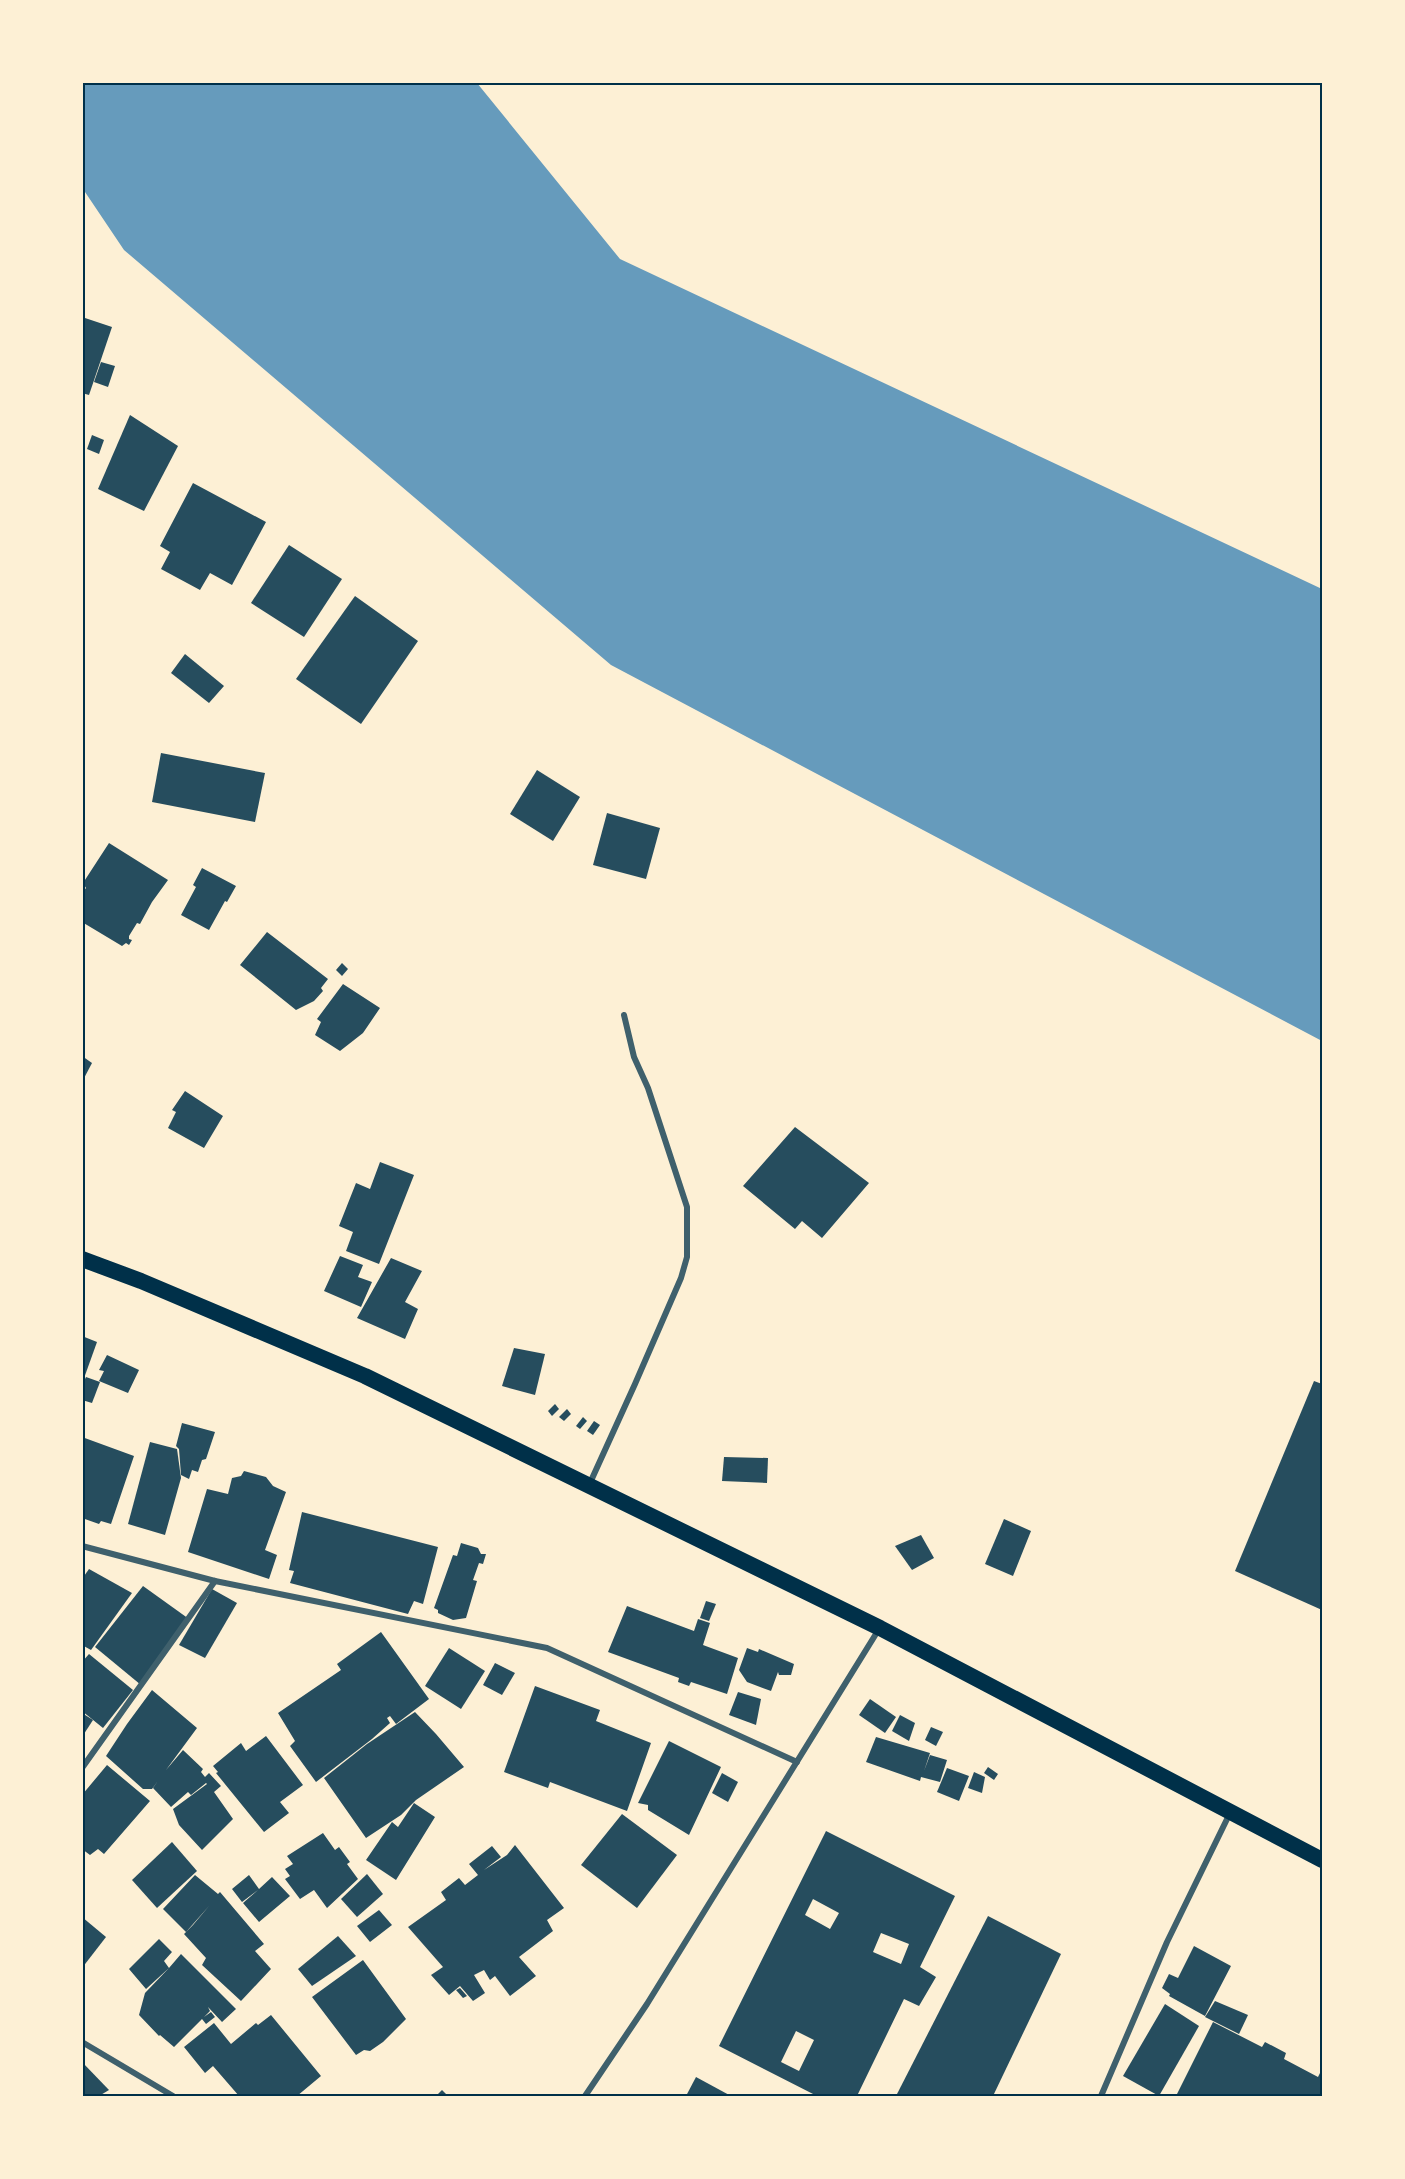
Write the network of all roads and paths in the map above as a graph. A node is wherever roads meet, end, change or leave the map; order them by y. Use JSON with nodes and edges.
{"nodes":[{"id":1,"x":624,"y":1016,"type":"dead end"},
{"id":2,"x":82,"y":1259,"type":"edge"},
{"id":3,"x":588,"y":1486,"type":"junction"},
{"id":4,"x":82,"y":1545,"type":"edge"},
{"id":5,"x":215,"y":1581,"type":"junction"},
{"id":6,"x":880,"y":1628,"type":"junction"},
{"id":7,"x":797,"y":1762,"type":"junction"},
{"id":8,"x":82,"y":1768,"type":"edge"},
{"id":9,"x":1230,"y":1812,"type":"junction"},
{"id":10,"x":1323,"y":1860,"type":"edge"},
{"id":11,"x":82,"y":2042,"type":"edge"},
{"id":12,"x":173,"y":2097,"type":"edge"},
{"id":13,"x":585,"y":2097,"type":"edge"},
{"id":14,"x":1101,"y":2097,"type":"edge"}],
"edges":[{"from":1,"to":3,"type":"street"},
{"from":2,"to":3,"type":"highway"},
{"from":3,"to":6,"type":"highway"},
{"from":4,"to":5,"type":"street"},
{"from":5,"to":7,"type":"street"},
{"from":5,"to":8,"type":"street"},
{"from":6,"to":7,"type":"street"},
{"from":6,"to":9,"type":"highway"},
{"from":7,"to":13,"type":"street"},
{"from":9,"to":10,"type":"highway"},
{"from":9,"to":14,"type":"street"},
{"from":11,"to":12,"type":"street"}]}
